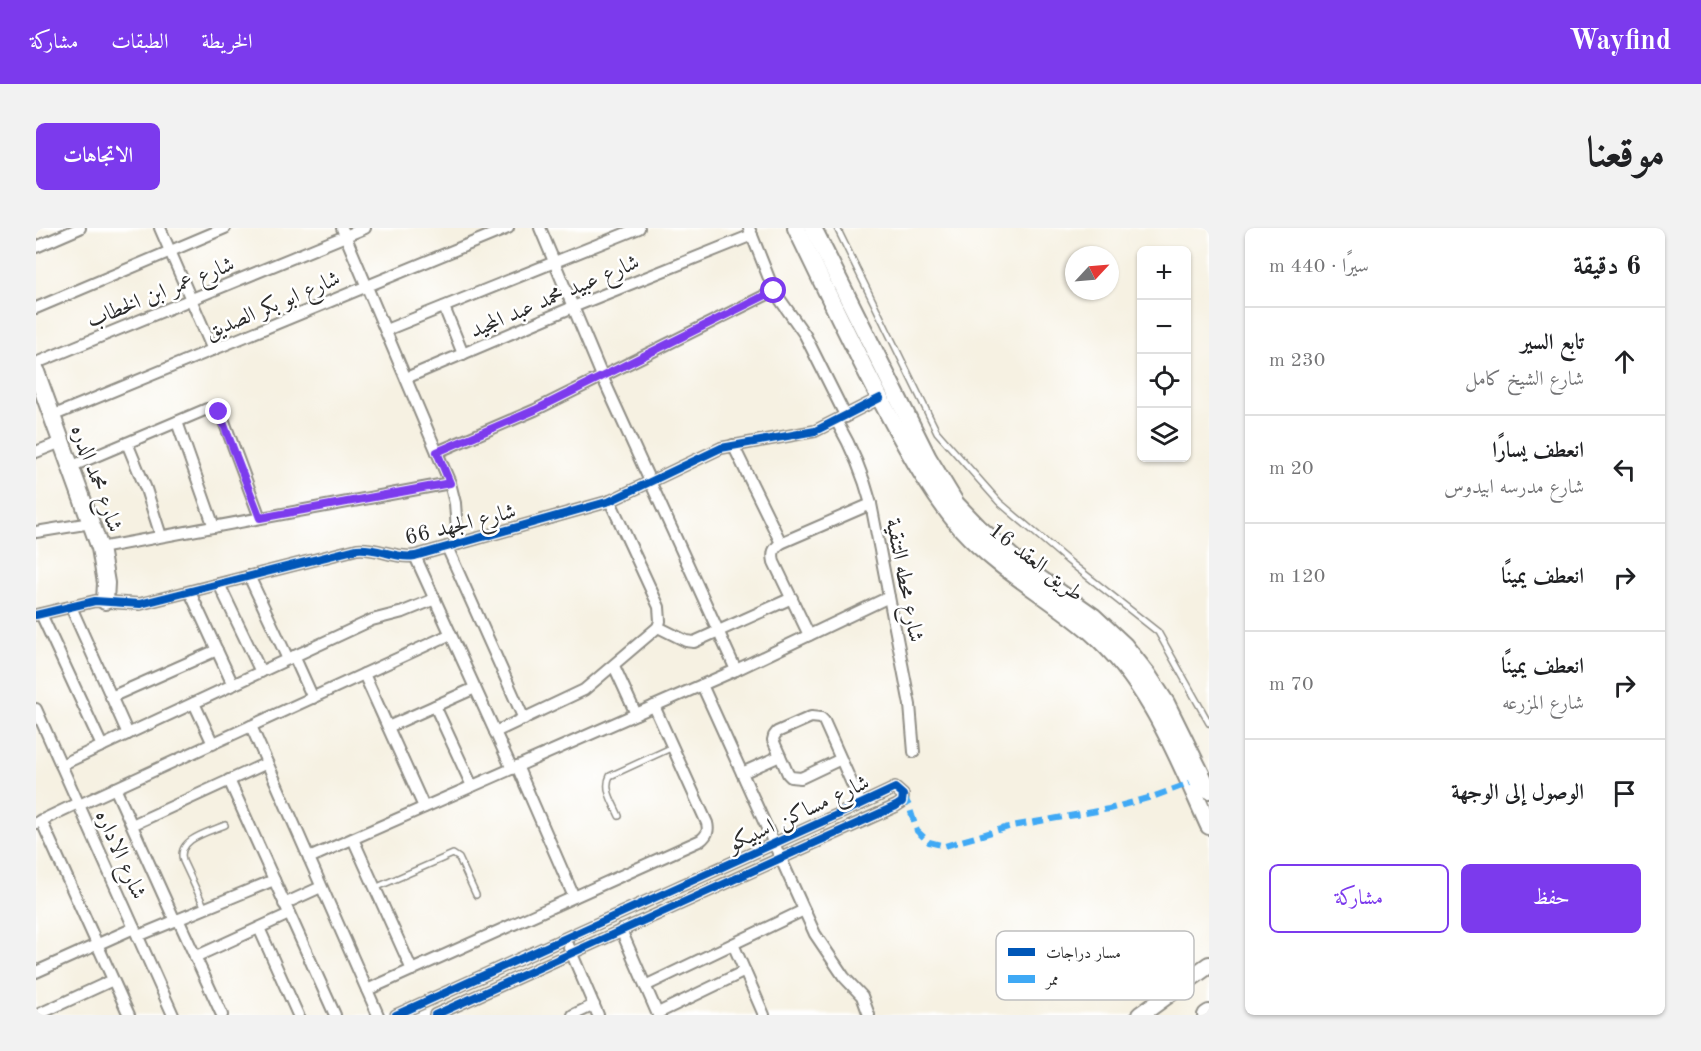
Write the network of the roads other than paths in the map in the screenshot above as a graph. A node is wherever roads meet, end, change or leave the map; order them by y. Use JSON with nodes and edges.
{"nodes":[{"id":1,"x":80,"y":228,"type":"edge"},
{"id":2,"x":160,"y":228,"type":"edge"},
{"id":3,"x":225,"y":228,"type":"edge"},
{"id":4,"x":365,"y":228,"type":"edge"},
{"id":5,"x":508,"y":228,"type":"edge"},
{"id":6,"x":540,"y":228,"type":"edge"},
{"id":7,"x":639,"y":228,"type":"edge"},
{"id":8,"x":796,"y":228,"type":"edge"},
{"id":9,"x":813,"y":228,"type":"edge"},
{"id":10,"x":837,"y":228,"type":"edge"},
{"id":11,"x":344,"y":232,"type":"edge"},
{"id":12,"x":750,"y":232,"type":"edge"},
{"id":13,"x":36,"y":247,"type":"edge"},
{"id":14,"x":170,"y":251,"type":"junction"},
{"id":15,"x":554,"y":262,"type":"junction"},
{"id":16,"x":366,"y":286,"type":"junction"},
{"id":17,"x":774,"y":291,"type":"junction"},
{"id":18,"x":191,"y":300,"type":"junction"},
{"id":19,"x":444,"y":307,"type":"junction"},
{"id":20,"x":573,"y":307,"type":"junction"},
{"id":21,"x":36,"y":308,"type":"edge"},
{"id":22,"x":386,"y":330,"type":"junction"},
{"id":23,"x":213,"y":350,"type":"junction"},
{"id":24,"x":463,"y":354,"type":"junction"},
{"id":25,"x":36,"y":363,"type":"edge"},
{"id":26,"x":36,"y":372,"type":"edge"},
{"id":27,"x":602,"y":376,"type":"junction"},
{"id":28,"x":406,"y":378,"type":"junction"},
{"id":29,"x":880,"y":398,"type":"junction"},
{"id":30,"x":52,"y":416,"type":"junction"},
{"id":31,"x":841,"y":419,"type":"junction"},
{"id":32,"x":177,"y":422,"type":"junction"},
{"id":33,"x":61,"y":442,"type":"junction"},
{"id":34,"x":127,"y":443,"type":"junction"},
{"id":35,"x":733,"y":445,"type":"junction"},
{"id":36,"x":36,"y":452,"type":"edge"},
{"id":37,"x":437,"y":452,"type":"junction"},
{"id":38,"x":70,"y":467,"type":"junction"},
{"id":39,"x":650,"y":481,"type":"junction"},
{"id":40,"x":450,"y":483,"type":"junction"},
{"id":41,"x":610,"y":501,"type":"junction"},
{"id":42,"x":871,"y":504,"type":"junction"},
{"id":43,"x":260,"y":518,"type":"junction"},
{"id":44,"x":91,"y":523,"type":"junction"},
{"id":45,"x":214,"y":526,"type":"junction"},
{"id":46,"x":36,"y":532,"type":"edge"},
{"id":47,"x":161,"y":536,"type":"junction"},
{"id":48,"x":780,"y":543,"type":"junction"},
{"id":49,"x":452,"y":546,"type":"junction"},
{"id":50,"x":99,"y":548,"type":"junction"},
{"id":51,"x":415,"y":556,"type":"junction"},
{"id":52,"x":249,"y":576,"type":"junction"},
{"id":53,"x":219,"y":584,"type":"junction"},
{"id":54,"x":190,"y":592,"type":"junction"},
{"id":55,"x":889,"y":597,"type":"junction"},
{"id":56,"x":792,"y":598,"type":"junction"},
{"id":57,"x":435,"y":599,"type":"junction"},
{"id":58,"x":105,"y":601,"type":"junction"},
{"id":59,"x":70,"y":607,"type":"junction"},
{"id":60,"x":39,"y":615,"type":"edge"},
{"id":61,"x":658,"y":627,"type":"junction"},
{"id":62,"x":719,"y":631,"type":"junction"},
{"id":63,"x":451,"y":634,"type":"junction"},
{"id":64,"x":809,"y":635,"type":"junction"},
{"id":65,"x":217,"y":650,"type":"junction"},
{"id":66,"x":291,"y":658,"type":"junction"},
{"id":67,"x":614,"y":666,"type":"junction"},
{"id":68,"x":736,"y":670,"type":"junction"},
{"id":69,"x":261,"y":672,"type":"junction"},
{"id":70,"x":364,"y":674,"type":"junction"},
{"id":71,"x":232,"y":685,"type":"junction"},
{"id":72,"x":702,"y":685,"type":"junction"},
{"id":73,"x":475,"y":688,"type":"junction"},
{"id":74,"x":111,"y":697,"type":"junction"},
{"id":75,"x":313,"y":698,"type":"junction"},
{"id":76,"x":194,"y":703,"type":"junction"},
{"id":77,"x":435,"y":706,"type":"junction"},
{"id":78,"x":654,"y":706,"type":"junction"},
{"id":79,"x":36,"y":709,"type":"edge"},
{"id":80,"x":636,"y":714,"type":"junction"},
{"id":81,"x":524,"y":719,"type":"junction"},
{"id":82,"x":1209,"y":723,"type":"edge"},
{"id":83,"x":39,"y":725,"type":"edge"},
{"id":84,"x":251,"y":726,"type":"junction"},
{"id":85,"x":388,"y":727,"type":"junction"},
{"id":86,"x":495,"y":732,"type":"junction"},
{"id":87,"x":128,"y":734,"type":"junction"},
{"id":88,"x":213,"y":744,"type":"junction"},
{"id":89,"x":102,"y":746,"type":"junction"},
{"id":90,"x":673,"y":747,"type":"junction"},
{"id":91,"x":914,"y":752,"type":"dead end"},
{"id":92,"x":780,"y":756,"type":"junction"},
{"id":93,"x":841,"y":759,"type":"junction"},
{"id":94,"x":267,"y":763,"type":"junction"},
{"id":95,"x":61,"y":765,"type":"junction"},
{"id":96,"x":514,"y":768,"type":"junction"},
{"id":97,"x":742,"y":773,"type":"junction"},
{"id":98,"x":229,"y":780,"type":"junction"},
{"id":99,"x":472,"y":786,"type":"junction"},
{"id":100,"x":115,"y":788,"type":"junction"},
{"id":101,"x":1209,"y":790,"type":"edge"},
{"id":102,"x":79,"y":804,"type":"junction"},
{"id":103,"x":861,"y":804,"type":"junction"},
{"id":104,"x":424,"y":807,"type":"junction"},
{"id":105,"x":620,"y":816,"type":"dead end"},
{"id":106,"x":39,"y":822,"type":"edge"},
{"id":107,"x":132,"y":825,"type":"junction"},
{"id":108,"x":225,"y":825,"type":"dead end"},
{"id":109,"x":1209,"y":826,"type":"edge"},
{"id":110,"x":353,"y":839,"type":"junction"},
{"id":111,"x":774,"y":844,"type":"junction"},
{"id":112,"x":309,"y":858,"type":"junction"},
{"id":113,"x":781,"y":858,"type":"junction"},
{"id":114,"x":274,"y":880,"type":"junction"},
{"id":115,"x":321,"y":887,"type":"junction"},
{"id":116,"x":375,"y":888,"type":"junction"},
{"id":117,"x":476,"y":895,"type":"dead end"},
{"id":118,"x":574,"y":897,"type":"junction"},
{"id":119,"x":284,"y":903,"type":"junction"},
{"id":120,"x":205,"y":908,"type":"junction"},
{"id":121,"x":804,"y":910,"type":"junction"},
{"id":122,"x":289,"y":914,"type":"junction"},
{"id":123,"x":177,"y":920,"type":"junction"},
{"id":124,"x":259,"y":928,"type":"junction"},
{"id":125,"x":621,"y":930,"type":"junction"},
{"id":126,"x":136,"y":932,"type":"junction"},
{"id":127,"x":565,"y":938,"type":"junction"},
{"id":128,"x":97,"y":944,"type":"junction"},
{"id":129,"x":733,"y":944,"type":"junction"},
{"id":130,"x":571,"y":953,"type":"junction"},
{"id":131,"x":195,"y":957,"type":"junction"},
{"id":132,"x":1209,"y":965,"type":"edge"},
{"id":133,"x":412,"y":970,"type":"junction"},
{"id":134,"x":745,"y":971,"type":"junction"},
{"id":135,"x":36,"y":972,"type":"edge"},
{"id":136,"x":1194,"y":976,"type":"edge"},
{"id":137,"x":113,"y":980,"type":"junction"},
{"id":138,"x":645,"y":986,"type":"junction"},
{"id":139,"x":367,"y":990,"type":"junction"},
{"id":140,"x":1161,"y":1000,"type":"edge"},
{"id":141,"x":596,"y":1010,"type":"edge"},
{"id":142,"x":658,"y":1014,"type":"edge"},
{"id":143,"x":36,"y":1015,"type":"edge"},
{"id":144,"x":129,"y":1015,"type":"edge"},
{"id":145,"x":173,"y":1015,"type":"edge"},
{"id":146,"x":222,"y":1015,"type":"edge"},
{"id":147,"x":298,"y":1015,"type":"edge"},
{"id":148,"x":335,"y":1015,"type":"edge"},
{"id":149,"x":378,"y":1015,"type":"edge"},
{"id":150,"x":396,"y":1015,"type":"edge"},
{"id":151,"x":435,"y":1015,"type":"edge"},
{"id":152,"x":573,"y":1015,"type":"edge"},
{"id":153,"x":765,"y":1015,"type":"edge"},
{"id":154,"x":868,"y":1015,"type":"edge"},
{"id":155,"x":1140,"y":1015,"type":"edge"}],
"edges":[{"from":1,"to":13,"type":"street"},
{"from":2,"to":14,"type":"street"},
{"from":3,"to":14,"type":"street"},
{"from":4,"to":11,"type":"street","name":"شارع عمر ابن الخطاب"},
{"from":5,"to":16,"type":"street","name":"شارع ابو بكر الصديق"},
{"from":6,"to":15,"type":"street"},
{"from":7,"to":15,"type":"street"},
{"from":8,"to":29,"type":"street","name":"طريق العقد 16"},
{"from":9,"to":101,"type":"street","name":"طريق العقد 16"},
{"from":10,"to":82,"type":"lane"},
{"from":11,"to":16,"type":"street"},
{"from":11,"to":18,"type":"street","name":"شارع عمر ابن الخطاب"},
{"from":12,"to":17,"type":"street","name":"شارع محطه التنقية"},
{"from":12,"to":20,"type":"street","name":"شارع عبيد محمد عبد المجيد"},
{"from":14,"to":18,"type":"street"},
{"from":14,"to":21,"type":"street"},
{"from":15,"to":19,"type":"street"},
{"from":15,"to":20,"type":"street"},
{"from":16,"to":22,"type":"street"},
{"from":16,"to":23,"type":"street","name":"شارع ابو بكر الصديق"},
{"from":17,"to":27,"type":"street"},
{"from":17,"to":31,"type":"street","name":"شارع محطه التنقية"},
{"from":18,"to":23,"type":"street"},
{"from":18,"to":25,"type":"street","name":"شارع عمر ابن الخطاب"},
{"from":19,"to":22,"type":"street"},
{"from":19,"to":24,"type":"street"},
{"from":20,"to":24,"type":"street","name":"شارع عبيد محمد عبد المجيد"},
{"from":20,"to":27,"type":"street"},
{"from":22,"to":28,"type":"street"},
{"from":23,"to":30,"type":"street","name":"شارع ابو بكر الصديق"},
{"from":24,"to":28,"type":"street","name":"شارع عبيد محمد عبد المجيد"},
{"from":26,"to":30,"type":"street","name":"شارع محمد الدره"},
{"from":27,"to":37,"type":"street"},
{"from":27,"to":39,"type":"street"},
{"from":28,"to":37,"type":"street"},
{"from":29,"to":31,"type":"street","name":"شارع الجهد 66"},
{"from":29,"to":109,"type":"street","name":"طريق العقد 16"},
{"from":30,"to":33,"type":"street","name":"شارع محمد الدره"},
{"from":31,"to":35,"type":"street","name":"شارع الجهد 66"},
{"from":31,"to":42,"type":"street","name":"شارع محطه التنقية"},
{"from":32,"to":34,"type":"street"},
{"from":32,"to":43,"type":"street"},
{"from":32,"to":45,"type":"street"},
{"from":33,"to":36,"type":"street"},
{"from":33,"to":38,"type":"street","name":"شارع محمد الدره"},
{"from":34,"to":38,"type":"street"},
{"from":34,"to":47,"type":"street"},
{"from":35,"to":39,"type":"street","name":"شارع الجهد 66"},
{"from":35,"to":48,"type":"street"},
{"from":37,"to":40,"type":"street"},
{"from":38,"to":44,"type":"street","name":"شارع محمد الدره"},
{"from":39,"to":41,"type":"street","name":"شارع الجهد 66"},
{"from":39,"to":62,"type":"street"},
{"from":40,"to":43,"type":"street"},
{"from":40,"to":49,"type":"street"},
{"from":41,"to":49,"type":"street","name":"شارع الجهد 66"},
{"from":41,"to":61,"type":"street"},
{"from":42,"to":48,"type":"street"},
{"from":42,"to":55,"type":"street","name":"شارع محطه التنقية"},
{"from":43,"to":45,"type":"street"},
{"from":44,"to":46,"type":"street"},
{"from":44,"to":50,"type":"street","name":"شارع محمد الدره"},
{"from":45,"to":47,"type":"street"},
{"from":47,"to":50,"type":"street"},
{"from":48,"to":56,"type":"street"},
{"from":49,"to":51,"type":"street","name":"شارع الجهد 66"},
{"from":49,"to":81,"type":"street"},
{"from":50,"to":58,"type":"street","name":"شارع محمد الدره"},
{"from":51,"to":52,"type":"street","name":"شارع الجهد 66"},
{"from":51,"to":57,"type":"street"},
{"from":52,"to":53,"type":"street","name":"شارع الجهد 66"},
{"from":52,"to":66,"type":"street"},
{"from":53,"to":54,"type":"street","name":"شارع الجهد 66"},
{"from":53,"to":69,"type":"street"},
{"from":54,"to":58,"type":"street","name":"شارع الجهد 66"},
{"from":54,"to":65,"type":"street"},
{"from":55,"to":64,"type":"street"},
{"from":55,"to":91,"type":"street","name":"شارع محطه التنقية"},
{"from":56,"to":62,"type":"street"},
{"from":56,"to":64,"type":"street"},
{"from":57,"to":63,"type":"street"},
{"from":57,"to":66,"type":"street"},
{"from":58,"to":59,"type":"street","name":"شارع الجهد 66"},
{"from":59,"to":60,"type":"street","name":"شارع الجهد 66"},
{"from":59,"to":74,"type":"street"},
{"from":60,"to":89,"type":"street"},
{"from":61,"to":62,"type":"street"},
{"from":61,"to":67,"type":"street"},
{"from":62,"to":68,"type":"street"},
{"from":63,"to":70,"type":"street"},
{"from":63,"to":73,"type":"street"},
{"from":64,"to":68,"type":"street"},
{"from":65,"to":71,"type":"street"},
{"from":65,"to":74,"type":"street"},
{"from":66,"to":69,"type":"street"},
{"from":66,"to":75,"type":"street"},
{"from":67,"to":80,"type":"street"},
{"from":67,"to":81,"type":"street"},
{"from":68,"to":72,"type":"street"},
{"from":69,"to":71,"type":"street"},
{"from":70,"to":75,"type":"street"},
{"from":70,"to":85,"type":"street"},
{"from":71,"to":76,"type":"street"},
{"from":72,"to":78,"type":"street"},
{"from":72,"to":97,"type":"street"},
{"from":73,"to":77,"type":"street"},
{"from":73,"to":86,"type":"street"},
{"from":74,"to":87,"type":"street"},
{"from":75,"to":84,"type":"street"},
{"from":76,"to":87,"type":"street"},
{"from":76,"to":88,"type":"street"},
{"from":77,"to":85,"type":"street"},
{"from":77,"to":99,"type":"street"},
{"from":78,"to":80,"type":"street"},
{"from":78,"to":90,"type":"street"},
{"from":79,"to":83,"type":"street","name":"شارع الاداره"},
{"from":80,"to":96,"type":"street"},
{"from":81,"to":86,"type":"street"},
{"from":83,"to":95,"type":"street","name":"شارع الاداره"},
{"from":84,"to":88,"type":"street"},
{"from":84,"to":94,"type":"street"},
{"from":85,"to":104,"type":"street"},
{"from":86,"to":96,"type":"street"},
{"from":87,"to":89,"type":"street"},
{"from":88,"to":100,"type":"street"},
{"from":89,"to":95,"type":"street"},
{"from":90,"to":105,"type":"lane"},
{"from":90,"to":118,"type":"street"},
{"from":92,"to":93,"type":"street"},
{"from":92,"to":93,"type":"street"},
{"from":92,"to":97,"type":"street"},
{"from":93,"to":103,"type":"street"},
{"from":94,"to":98,"type":"street"},
{"from":94,"to":112,"type":"street"},
{"from":95,"to":102,"type":"street","name":"شارع الاداره"},
{"from":96,"to":99,"type":"street"},
{"from":96,"to":118,"type":"street"},
{"from":97,"to":111,"type":"street"},
{"from":98,"to":107,"type":"street"},
{"from":98,"to":114,"type":"street"},
{"from":99,"to":104,"type":"street"},
{"from":100,"to":102,"type":"street"},
{"from":100,"to":107,"type":"street"},
{"from":102,"to":106,"type":"street"},
{"from":102,"to":126,"type":"street","name":"شارع الاداره"},
{"from":103,"to":111,"type":"street","name":"شارع مساكن اسبيكو"},
{"from":103,"to":113,"type":"street","name":"شارع مساكن اسبيكو"},
{"from":104,"to":110,"type":"street"},
{"from":106,"to":128,"type":"street"},
{"from":107,"to":123,"type":"street"},
{"from":108,"to":120,"type":"lane"},
{"from":110,"to":112,"type":"street"},
{"from":110,"to":116,"type":"street"},
{"from":111,"to":113,"type":"street"},
{"from":111,"to":127,"type":"street","name":"شارع مساكن اسبيكو"},
{"from":112,"to":115,"type":"street"},
{"from":113,"to":121,"type":"street"},
{"from":113,"to":125,"type":"street","name":"شارع مساكن اسبيكو"},
{"from":114,"to":119,"type":"street"},
{"from":114,"to":120,"type":"street"},
{"from":115,"to":119,"type":"street"},
{"from":115,"to":139,"type":"street"},
{"from":116,"to":117,"type":"lane"},
{"from":116,"to":133,"type":"street"},
{"from":118,"to":133,"type":"street"},
{"from":119,"to":122,"type":"street"},
{"from":120,"to":123,"type":"street"},
{"from":121,"to":129,"type":"street"},
{"from":121,"to":154,"type":"street"},
{"from":122,"to":124,"type":"street"},
{"from":122,"to":148,"type":"street"},
{"from":123,"to":126,"type":"street"},
{"from":123,"to":131,"type":"street"},
{"from":124,"to":131,"type":"street"},
{"from":124,"to":147,"type":"street"},
{"from":125,"to":130,"type":"street","name":"شارع مساكن اسبيكو"},
{"from":125,"to":138,"type":"street"},
{"from":126,"to":128,"type":"street"},
{"from":126,"to":145,"type":"street","name":"شارع الاداره"},
{"from":127,"to":130,"type":"street"},
{"from":127,"to":150,"type":"street","name":"شارع مساكن اسبيكو"},
{"from":128,"to":135,"type":"street"},
{"from":128,"to":137,"type":"street"},
{"from":129,"to":134,"type":"street"},
{"from":129,"to":138,"type":"street"},
{"from":130,"to":141,"type":"street"},
{"from":130,"to":151,"type":"street","name":"شارع مساكن اسبيكو"},
{"from":131,"to":146,"type":"street"},
{"from":132,"to":136,"type":"street"},
{"from":133,"to":139,"type":"street"},
{"from":134,"to":142,"type":"street"},
{"from":134,"to":153,"type":"street"},
{"from":137,"to":143,"type":"street"},
{"from":137,"to":144,"type":"street"},
{"from":138,"to":142,"type":"street"},
{"from":139,"to":149,"type":"street"},
{"from":140,"to":155,"type":"street"},
{"from":141,"to":152,"type":"street"}]}
